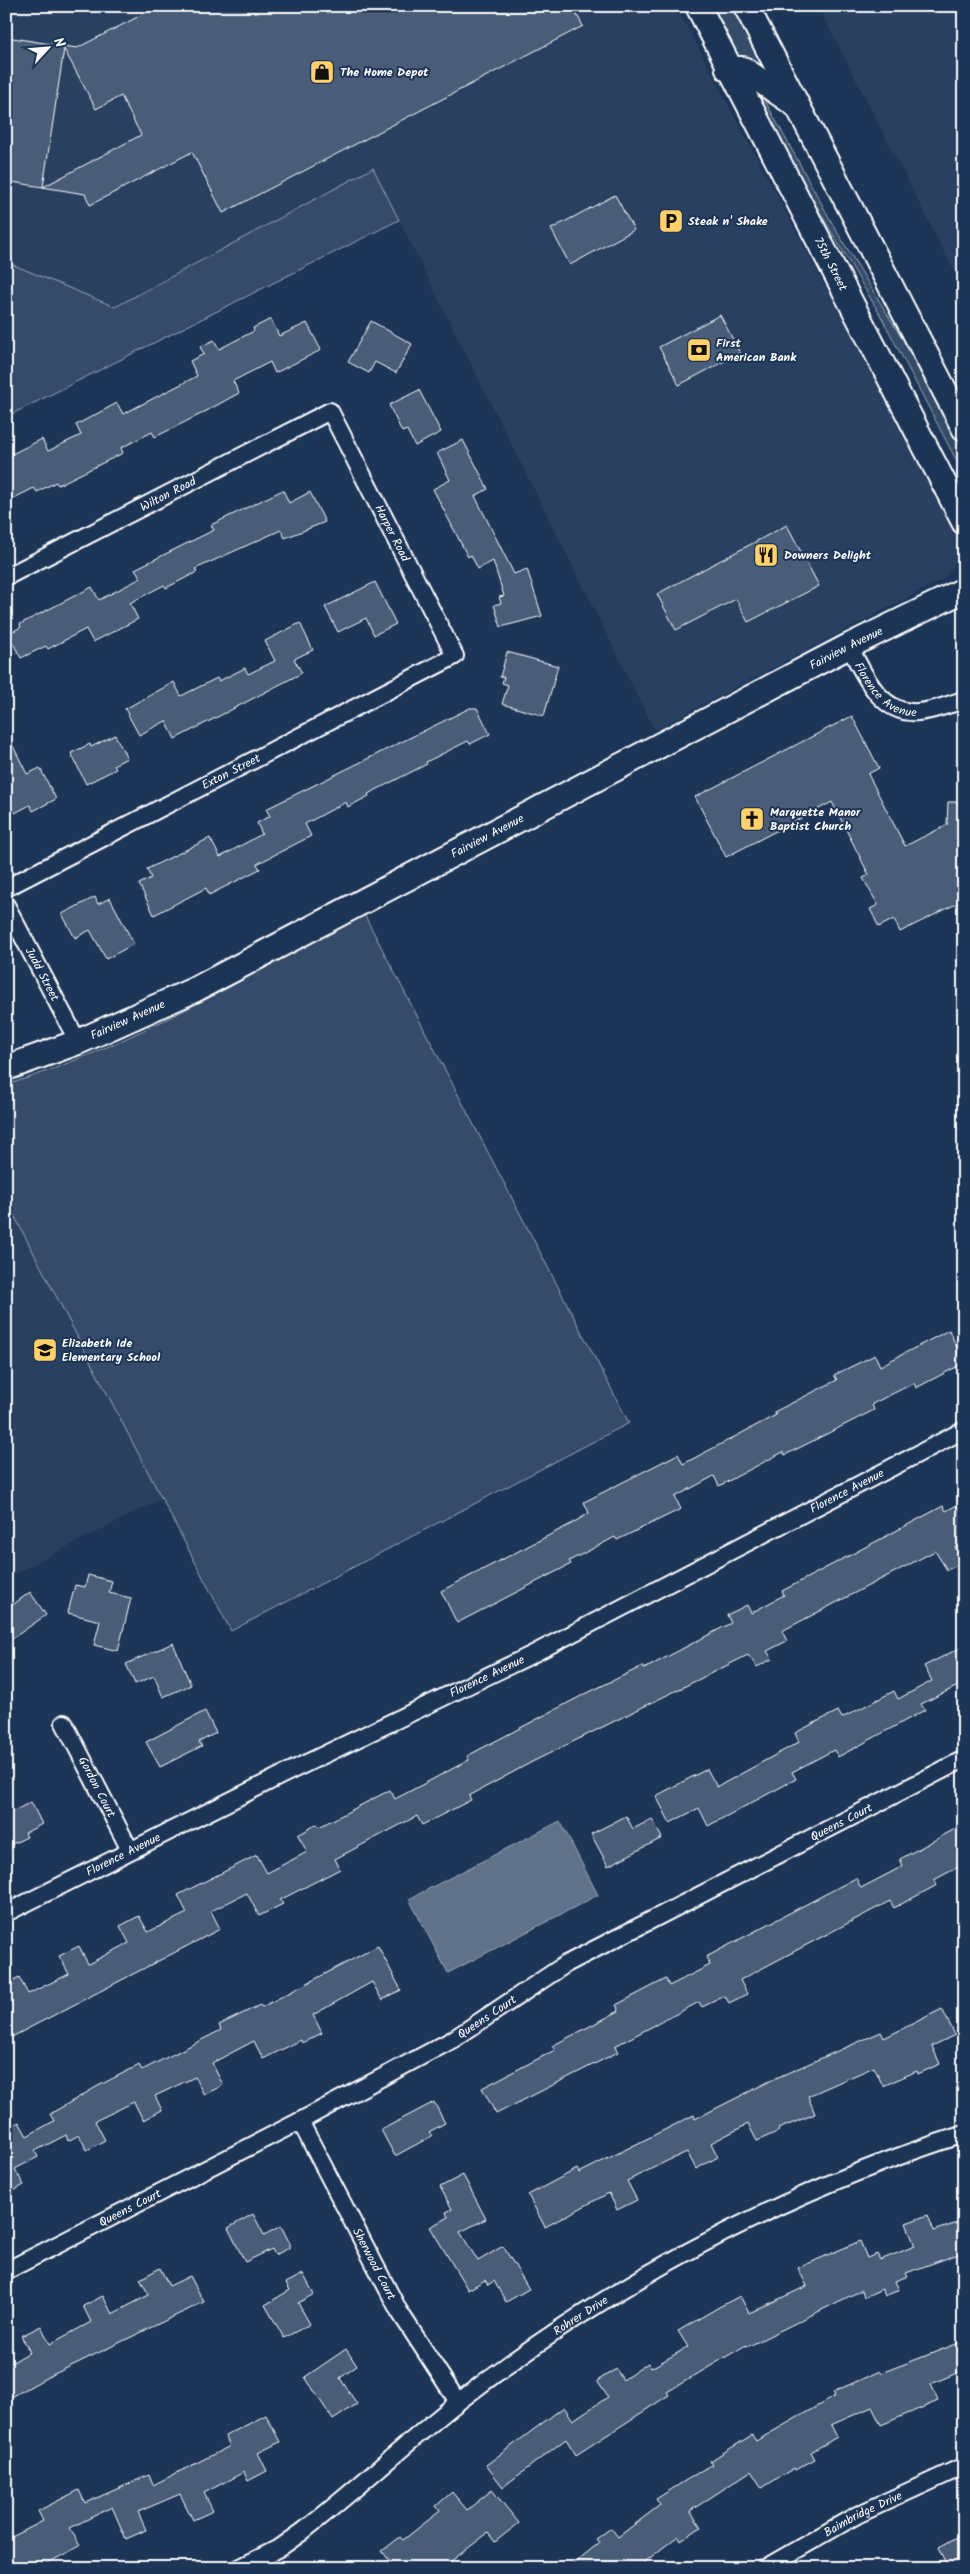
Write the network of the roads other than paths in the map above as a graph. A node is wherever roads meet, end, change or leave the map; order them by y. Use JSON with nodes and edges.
{"nodes":[{"id":1,"x":698,"y":6,"type":"edge"},
{"id":2,"x":746,"y":6,"type":"edge"},
{"id":3,"x":728,"y":68,"type":"junction"},
{"id":4,"x":797,"y":106,"type":"junction"},
{"id":5,"x":330,"y":411,"type":"joint"},
{"id":6,"x":964,"y":428,"type":"edge"},
{"id":7,"x":964,"y":522,"type":"edge"},
{"id":8,"x":6,"y":577,"type":"edge"},
{"id":9,"x":964,"y":590,"type":"edge"},
{"id":10,"x":850,"y":646,"type":"junction"},
{"id":11,"x":455,"y":656,"type":"joint"},
{"id":12,"x":964,"y":700,"type":"edge"},
{"id":13,"x":6,"y":888,"type":"edge"},
{"id":14,"x":6,"y":905,"type":"edge"},
{"id":15,"x":78,"y":1042,"type":"junction"},
{"id":16,"x":6,"y":1068,"type":"edge"},
{"id":17,"x":964,"y":1430,"type":"edge"},
{"id":18,"x":64,"y":1724,"type":"dead end"},
{"id":19,"x":964,"y":1759,"type":"edge"},
{"id":20,"x":130,"y":1850,"type":"junction"},
{"id":21,"x":6,"y":1914,"type":"edge"},
{"id":22,"x":300,"y":2121,"type":"junction"},
{"id":23,"x":964,"y":2134,"type":"edge"},
{"id":24,"x":6,"y":2271,"type":"edge"},
{"id":25,"x":458,"y":2402,"type":"junction"},
{"id":26,"x":964,"y":2466,"type":"edge"},
{"id":27,"x":239,"y":2568,"type":"edge"},
{"id":28,"x":765,"y":2568,"type":"edge"}],
"edges":[{"from":1,"to":3,"type":"main road","name":"75th Street"},
{"from":2,"to":4,"type":"main road"},
{"from":3,"to":4,"type":"main road"},
{"from":3,"to":7,"type":"main road","name":"75th Street"},
{"from":4,"to":6,"type":"main road"},
{"from":5,"to":8,"type":"street","name":"Wilton Road"},
{"from":5,"to":11,"type":"street","name":"Harper Road"},
{"from":9,"to":10,"type":"main road","name":"Fairview Avenue"},
{"from":10,"to":12,"type":"street","name":"Florence Avenue"},
{"from":10,"to":15,"type":"main road","name":"Fairview Avenue"},
{"from":11,"to":13,"type":"street","name":"Exton Street"},
{"from":14,"to":15,"type":"street","name":"Judd Street"},
{"from":15,"to":16,"type":"main road","name":"Fairview Avenue"},
{"from":17,"to":20,"type":"street","name":"Florence Avenue"},
{"from":18,"to":20,"type":"street","name":"Gordon Court"},
{"from":19,"to":22,"type":"street","name":"Queens Court"},
{"from":20,"to":21,"type":"street","name":"Florence Avenue"},
{"from":22,"to":24,"type":"street","name":"Queens Court"},
{"from":22,"to":25,"type":"street","name":"Sherwood Court"},
{"from":23,"to":25,"type":"street","name":"Rohrer Drive"},
{"from":25,"to":27,"type":"street","name":"Rohrer Drive"},
{"from":26,"to":28,"type":"street","name":"Baimbridge Drive"}]}
